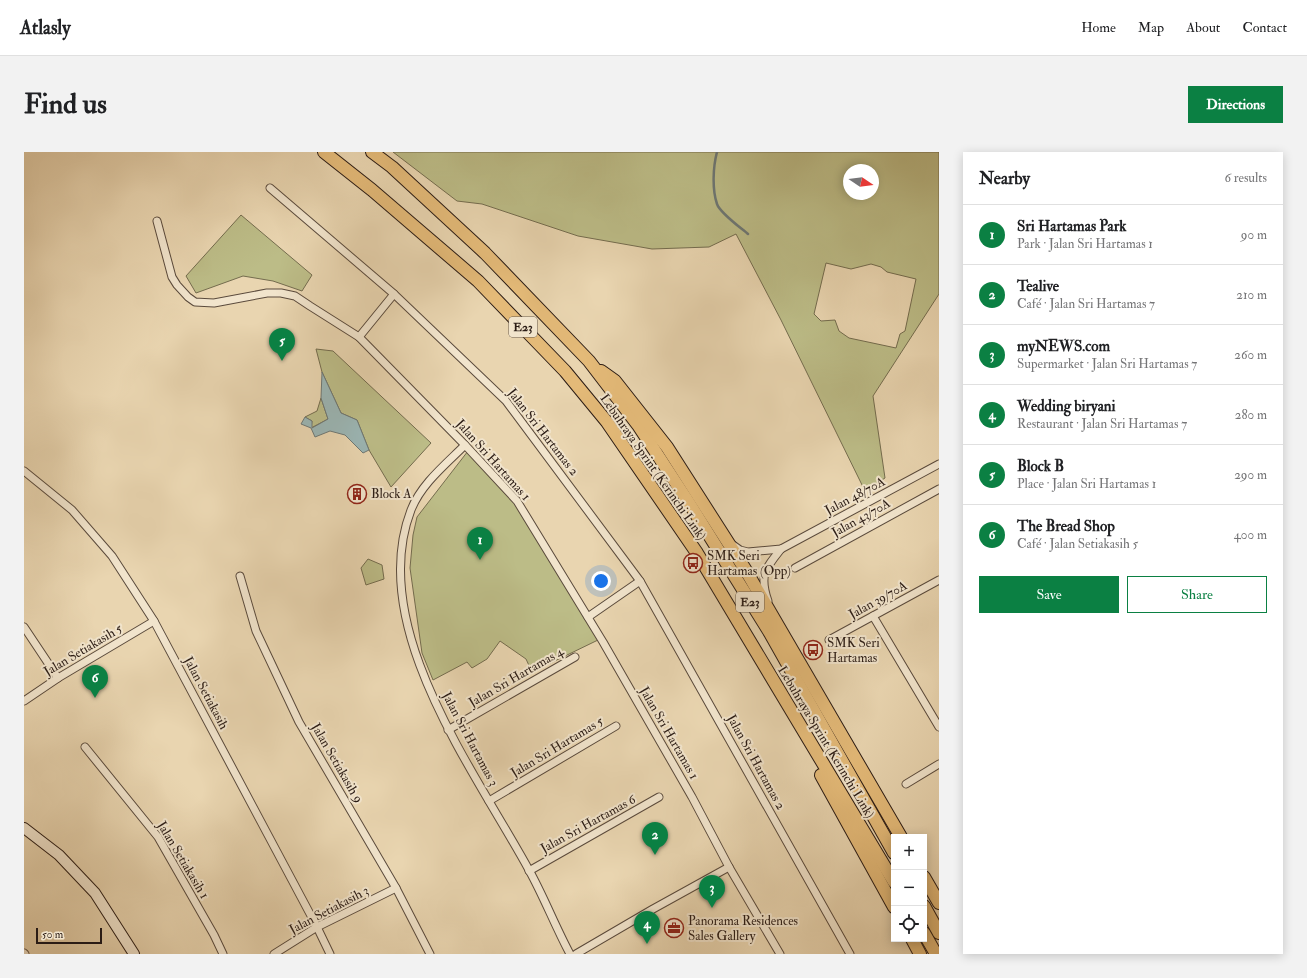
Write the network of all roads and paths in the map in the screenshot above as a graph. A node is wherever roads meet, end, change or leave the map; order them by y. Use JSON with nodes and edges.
{"nodes":[{"id":1,"x":324,"y":152,"type":"edge"},
{"id":2,"x":372,"y":152,"type":"edge"},
{"id":3,"x":270,"y":188,"type":"dead end"},
{"id":4,"x":157,"y":221,"type":"dead end"},
{"id":5,"x":394,"y":294,"type":"junction"},
{"id":6,"x":358,"y":337,"type":"junction"},
{"id":7,"x":589,"y":361,"type":"junction"},
{"id":8,"x":465,"y":445,"type":"junction"},
{"id":9,"x":939,"y":464,"type":"edge"},
{"id":10,"x":24,"y":471,"type":"edge"},
{"id":11,"x":939,"y":489,"type":"edge"},
{"id":12,"x":722,"y":534,"type":"junction"},
{"id":13,"x":782,"y":549,"type":"junction"},
{"id":14,"x":795,"y":568,"type":"dead end"},
{"id":15,"x":240,"y":576,"type":"dead end"},
{"id":16,"x":939,"y":580,"type":"edge"},
{"id":17,"x":640,"y":581,"type":"junction"},
{"id":18,"x":727,"y":603,"type":"junction"},
{"id":19,"x":772,"y":616,"type":"junction"},
{"id":20,"x":873,"y":616,"type":"junction"},
{"id":21,"x":588,"y":617,"type":"junction"},
{"id":22,"x":154,"y":621,"type":"junction"},
{"id":23,"x":24,"y":626,"type":"edge"},
{"id":24,"x":829,"y":640,"type":"dead end"},
{"id":25,"x":575,"y":657,"type":"dead end"},
{"id":26,"x":58,"y":678,"type":"junction"},
{"id":27,"x":24,"y":701,"type":"edge"},
{"id":28,"x":616,"y":726,"type":"dead end"},
{"id":29,"x":939,"y":727,"type":"edge"},
{"id":30,"x":448,"y":730,"type":"junction"},
{"id":31,"x":85,"y":747,"type":"dead end"},
{"id":32,"x":939,"y":764,"type":"edge"},
{"id":33,"x":906,"y":784,"type":"dead end"},
{"id":34,"x":659,"y":798,"type":"dead end"},
{"id":35,"x":489,"y":801,"type":"junction"},
{"id":36,"x":24,"y":828,"type":"edge"},
{"id":37,"x":899,"y":834,"type":"edge"},
{"id":38,"x":891,"y":848,"type":"edge"},
{"id":39,"x":729,"y":867,"type":"junction"},
{"id":40,"x":529,"y":871,"type":"junction"},
{"id":41,"x":891,"y":877,"type":"edge"},
{"id":42,"x":927,"y":882,"type":"edge"},
{"id":43,"x":396,"y":888,"type":"junction"},
{"id":44,"x":939,"y":903,"type":"edge"},
{"id":45,"x":893,"y":906,"type":"edge"},
{"id":46,"x":927,"y":911,"type":"edge"},
{"id":47,"x":317,"y":927,"type":"junction"},
{"id":48,"x":939,"y":932,"type":"edge"},
{"id":49,"x":927,"y":938,"type":"edge"},
{"id":50,"x":914,"y":942,"type":"edge"},
{"id":51,"x":134,"y":954,"type":"edge"},
{"id":52,"x":223,"y":954,"type":"edge"},
{"id":53,"x":274,"y":954,"type":"edge"},
{"id":54,"x":330,"y":954,"type":"edge"},
{"id":55,"x":430,"y":954,"type":"edge"},
{"id":56,"x":570,"y":954,"type":"edge"},
{"id":57,"x":576,"y":954,"type":"edge"},
{"id":58,"x":780,"y":954,"type":"edge"},
{"id":59,"x":850,"y":954,"type":"edge"},
{"id":60,"x":920,"y":954,"type":"edge"},
{"id":61,"x":936,"y":954,"type":"edge"}],
"edges":[{"from":1,"to":18,"type":"highway","name":"Lebuhraya Sprint (Kerinchi Link)","number":"E23"},
{"from":2,"to":7,"type":"highway","name":"Lebuhraya Sprint (Kerinchi Link)","number":"E23"},
{"from":3,"to":5,"type":"street","name":"Jalan Sri Hartamas 2"},
{"from":4,"to":6,"type":"street","name":"Jalan Sri Hartamas 1"},
{"from":5,"to":6,"type":"street"},
{"from":5,"to":17,"type":"street","name":"Jalan Sri Hartamas 2"},
{"from":6,"to":8,"type":"street","name":"Jalan Sri Hartamas 1"},
{"from":7,"to":12,"type":"highway"},
{"from":7,"to":38,"type":"highway","name":"Lebuhraya Sprint (Kerinchi Link)","number":"E23"},
{"from":8,"to":21,"type":"street","name":"Jalan Sri Hartamas 1"},
{"from":8,"to":30,"type":"street","name":"Jalan Sri Hartamas 3"},
{"from":9,"to":13,"type":"street","name":"Jalan 48/70A"},
{"from":10,"to":22,"type":"street","name":"Jalan Setiakasih"},
{"from":11,"to":14,"type":"street","name":"Jalan 43/70A"},
{"from":12,"to":13,"type":"street","name":"Jalan 48/70A"},
{"from":12,"to":19,"type":"highway"},
{"from":13,"to":19,"type":"street","name":"Jalan 48/70A"},
{"from":15,"to":43,"type":"street","name":"Jalan Setiakasih 9"},
{"from":16,"to":20,"type":"street","name":"Jalan 39/70A"},
{"from":17,"to":21,"type":"street"},
{"from":17,"to":59,"type":"street","name":"Jalan Sri Hartamas 2"},
{"from":18,"to":41,"type":"highway","name":"Lebuhraya Sprint (Kerinchi Link)","number":"E23"},
{"from":18,"to":45,"type":"highway"},
{"from":19,"to":37,"type":"highway"},
{"from":20,"to":24,"type":"street","name":"Jalan 39/70A"},
{"from":20,"to":29,"type":"street"},
{"from":21,"to":39,"type":"street","name":"Jalan Sri Hartamas 1"},
{"from":22,"to":26,"type":"street","name":"Jalan Setiakasih 5"},
{"from":22,"to":47,"type":"street","name":"Jalan Setiakasih"},
{"from":23,"to":26,"type":"street"},
{"from":25,"to":30,"type":"street","name":"Jalan Sri Hartamas 4"},
{"from":26,"to":27,"type":"street","name":"Jalan Setiakasih 5"},
{"from":28,"to":35,"type":"street","name":"Jalan Sri Hartamas 5"},
{"from":30,"to":35,"type":"street","name":"Jalan Sri Hartamas 3"},
{"from":31,"to":52,"type":"street","name":"Jalan Setiakasih 1"},
{"from":32,"to":33,"type":"street"},
{"from":34,"to":40,"type":"street","name":"Jalan Sri Hartamas 6"},
{"from":35,"to":40,"type":"street","name":"Jalan Sri Hartamas 3"},
{"from":36,"to":51,"type":"street"},
{"from":39,"to":57,"type":"street"},
{"from":39,"to":58,"type":"street","name":"Jalan Sri Hartamas 1"},
{"from":40,"to":56,"type":"street","name":"Jalan Sri Hartamas 3"},
{"from":42,"to":44,"type":"highway"},
{"from":43,"to":47,"type":"street","name":"Jalan Setiakasih 3"},
{"from":43,"to":55,"type":"street","name":"Jalan Setiakasih 9"},
{"from":46,"to":48,"type":"highway"},
{"from":47,"to":53,"type":"street","name":"Jalan Setiakasih 3"},
{"from":47,"to":54,"type":"street","name":"Jalan Setiakasih"},
{"from":49,"to":61,"type":"highway"},
{"from":50,"to":60,"type":"highway"}]}
